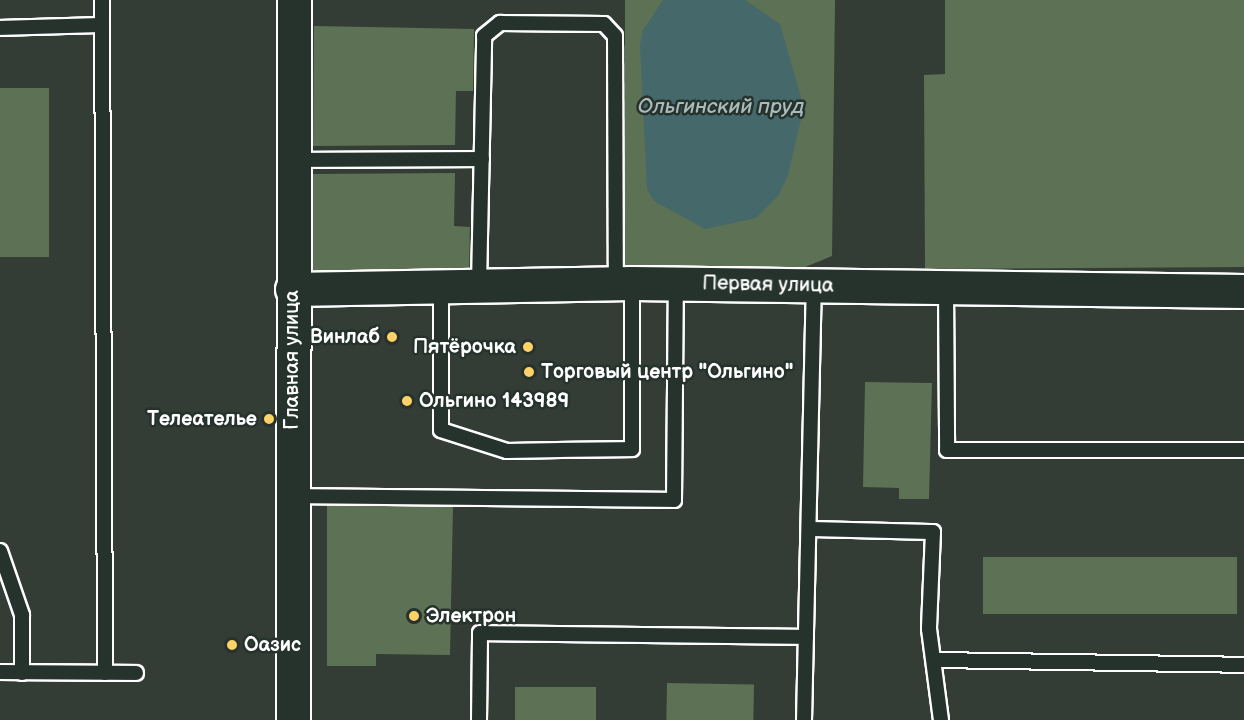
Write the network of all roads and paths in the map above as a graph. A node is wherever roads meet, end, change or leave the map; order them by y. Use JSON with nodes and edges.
{"nodes":[{"id":1,"x":102,"y":0,"type":"edge"},
{"id":2,"x":294,"y":0,"type":"edge"},
{"id":3,"x":102,"y":25,"type":"junction"},
{"id":4,"x":0,"y":28,"type":"edge"},
{"id":5,"x":482,"y":159,"type":"junction"},
{"id":6,"x":293,"y":160,"type":"junction"},
{"id":7,"x":624,"y":283,"type":"junction"},
{"id":8,"x":676,"y":284,"type":"junction"},
{"id":9,"x":479,"y":285,"type":"junction"},
{"id":10,"x":814,"y":285,"type":"junction"},
{"id":11,"x":441,"y":286,"type":"junction"},
{"id":12,"x":946,"y":287,"type":"junction"},
{"id":13,"x":292,"y":289,"type":"junction"},
{"id":14,"x":1244,"y":291,"type":"edge"},
{"id":15,"x":1244,"y":450,"type":"edge"},
{"id":16,"x":293,"y":496,"type":"junction"},
{"id":17,"x":810,"y":529,"type":"junction"},
{"id":18,"x":0,"y":551,"type":"edge"},
{"id":19,"x":806,"y":637,"type":"junction"},
{"id":20,"x":935,"y":660,"type":"junction"},
{"id":21,"x":1244,"y":665,"type":"edge"},
{"id":22,"x":0,"y":672,"type":"edge"},
{"id":23,"x":22,"y":673,"type":"junction"},
{"id":24,"x":105,"y":673,"type":"junction"},
{"id":25,"x":136,"y":673,"type":"dead end"},
{"id":26,"x":293,"y":720,"type":"edge"},
{"id":27,"x":479,"y":720,"type":"edge"},
{"id":28,"x":804,"y":720,"type":"edge"},
{"id":29,"x":941,"y":720,"type":"edge"}],
"edges":[{"from":1,"to":3,"type":"lane"},
{"from":2,"to":6,"type":"street","name":"Главная улица"},
{"from":3,"to":4,"type":"lane"},
{"from":3,"to":24,"type":"lane"},
{"from":5,"to":6,"type":"lane"},
{"from":5,"to":7,"type":"lane"},
{"from":5,"to":9,"type":"lane"},
{"from":6,"to":13,"type":"street","name":"Главная улица"},
{"from":7,"to":8,"type":"street","name":"Первая улица"},
{"from":7,"to":9,"type":"street","name":"Первая улица"},
{"from":7,"to":11,"type":"lane"},
{"from":8,"to":10,"type":"street","name":"Первая улица"},
{"from":8,"to":16,"type":"lane"},
{"from":9,"to":11,"type":"street","name":"Первая улица"},
{"from":10,"to":12,"type":"street","name":"Первая улица"},
{"from":10,"to":17,"type":"lane"},
{"from":11,"to":13,"type":"street","name":"Первая улица"},
{"from":12,"to":14,"type":"street","name":"Первая улица"},
{"from":12,"to":15,"type":"lane"},
{"from":13,"to":16,"type":"street","name":"Главная улица"},
{"from":16,"to":26,"type":"street","name":"Главная улица"},
{"from":17,"to":19,"type":"lane"},
{"from":17,"to":20,"type":"lane"},
{"from":18,"to":23,"type":"lane"},
{"from":19,"to":27,"type":"lane"},
{"from":19,"to":28,"type":"lane"},
{"from":20,"to":21,"type":"lane"},
{"from":20,"to":29,"type":"lane"},
{"from":22,"to":23,"type":"lane"},
{"from":23,"to":24,"type":"lane"},
{"from":24,"to":25,"type":"lane"}]}
